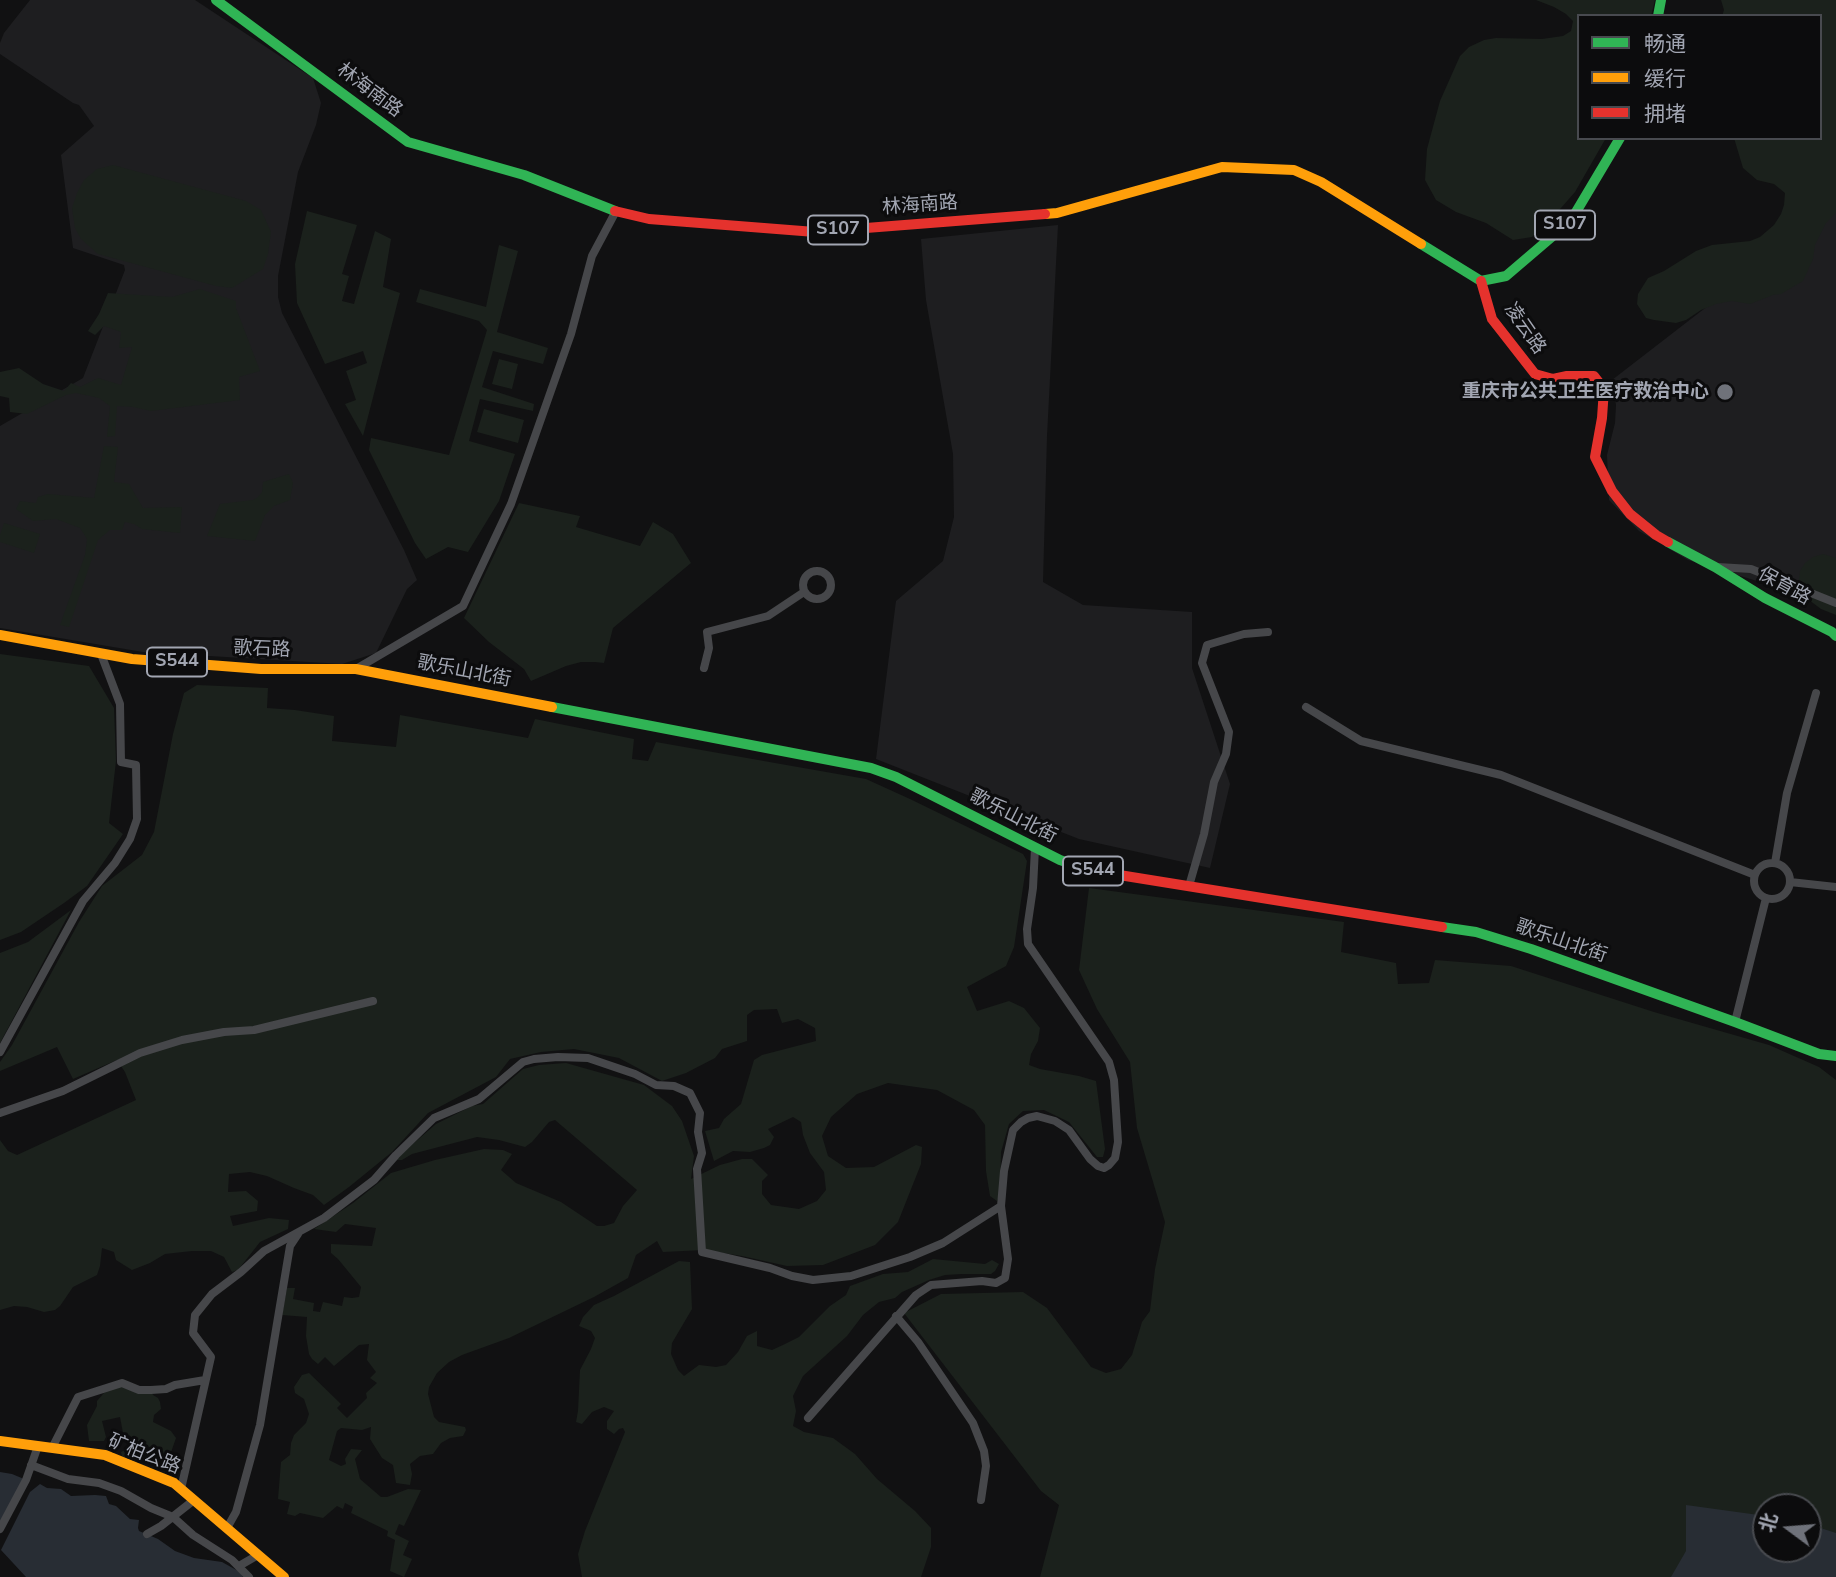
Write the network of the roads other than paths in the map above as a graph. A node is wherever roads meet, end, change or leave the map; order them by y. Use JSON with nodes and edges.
{"nodes":[{"id":1,"x":216,"y":0,"type":"edge"},
{"id":2,"x":1619,"y":140,"type":"edge"},
{"id":3,"x":616,"y":211,"type":"junction"},
{"id":4,"x":1481,"y":281,"type":"junction"},
{"id":5,"x":1715,"y":567,"type":"junction"},
{"id":6,"x":804,"y":592,"type":"dead end"},
{"id":7,"x":1836,"y":603,"type":"edge"},
{"id":8,"x":1268,"y":632,"type":"dead end"},
{"id":9,"x":0,"y":635,"type":"edge"},
{"id":10,"x":1836,"y":636,"type":"edge"},
{"id":11,"x":101,"y":654,"type":"junction"},
{"id":12,"x":704,"y":668,"type":"dead end"},
{"id":13,"x":356,"y":669,"type":"junction"},
{"id":14,"x":1816,"y":693,"type":"dead end"},
{"id":15,"x":1306,"y":707,"type":"dead end"},
{"id":16,"x":1035,"y":848,"type":"junction"},
{"id":17,"x":1775,"y":863,"type":"junction"},
{"id":18,"x":1755,"y":874,"type":"junction"},
{"id":19,"x":1790,"y":882,"type":"junction"},
{"id":20,"x":1189,"y":886,"type":"junction"},
{"id":21,"x":1836,"y":887,"type":"edge"},
{"id":22,"x":1766,"y":898,"type":"junction"},
{"id":23,"x":373,"y":1001,"type":"dead end"},
{"id":24,"x":1735,"y":1022,"type":"junction"},
{"id":25,"x":0,"y":1052,"type":"edge"},
{"id":26,"x":1836,"y":1056,"type":"edge"},
{"id":27,"x":0,"y":1112,"type":"edge"},
{"id":28,"x":1001,"y":1206,"type":"junction"},
{"id":29,"x":300,"y":1231,"type":"junction"},
{"id":30,"x":896,"y":1316,"type":"junction"},
{"id":31,"x":205,"y":1380,"type":"junction"},
{"id":32,"x":808,"y":1418,"type":"dead end"},
{"id":33,"x":0,"y":1441,"type":"edge"},
{"id":34,"x":38,"y":1446,"type":"junction"},
{"id":35,"x":52,"y":1448,"type":"junction"},
{"id":36,"x":31,"y":1465,"type":"junction"},
{"id":37,"x":181,"y":1489,"type":"junction"},
{"id":38,"x":194,"y":1500,"type":"junction"},
{"id":39,"x":981,"y":1500,"type":"dead end"},
{"id":40,"x":173,"y":1517,"type":"junction"},
{"id":41,"x":227,"y":1528,"type":"junction"},
{"id":42,"x":0,"y":1530,"type":"edge"},
{"id":43,"x":147,"y":1534,"type":"dead end"},
{"id":44,"x":258,"y":1555,"type":"junction"},
{"id":45,"x":239,"y":1566,"type":"junction"},
{"id":46,"x":282,"y":1576,"type":"edge"},
{"id":47,"x":249,"y":1577,"type":"edge"}],
"edges":[{"from":1,"to":3,"type":"main road","name":"林海南路","number":"S107"},
{"from":2,"to":4,"type":"main road","name":"凌云路","number":"S107"},
{"from":3,"to":4,"type":"main road","name":"林海南路","number":"S107"},
{"from":3,"to":13,"type":"street"},
{"from":4,"to":5,"type":"main road","name":"凌云路"},
{"from":5,"to":7,"type":"street"},
{"from":5,"to":10,"type":"main road","name":"保育路"},
{"from":6,"to":12,"type":"street"},
{"from":8,"to":20,"type":"street"},
{"from":9,"to":11,"type":"main road","name":"歌石路","number":"S544"},
{"from":11,"to":13,"type":"main road","name":"歌石路","number":"S544"},
{"from":11,"to":25,"type":"street"},
{"from":13,"to":16,"type":"main road","name":"歌乐山北街","number":"S544"},
{"from":14,"to":17,"type":"street"},
{"from":15,"to":18,"type":"street"},
{"from":16,"to":20,"type":"main road","name":"歌乐山北街","number":"S544"},
{"from":16,"to":28,"type":"street"},
{"from":17,"to":18,"type":"street"},
{"from":17,"to":19,"type":"street"},
{"from":18,"to":22,"type":"street"},
{"from":19,"to":21,"type":"street"},
{"from":19,"to":22,"type":"street"},
{"from":20,"to":24,"type":"main road","name":"歌乐山北街","number":"S544"},
{"from":22,"to":24,"type":"street"},
{"from":23,"to":27,"type":"street"},
{"from":24,"to":26,"type":"main road","name":"歌乐山北街","number":"S544"},
{"from":28,"to":29,"type":"street"},
{"from":28,"to":30,"type":"street"},
{"from":29,"to":31,"type":"street"},
{"from":29,"to":41,"type":"street"},
{"from":30,"to":32,"type":"street"},
{"from":30,"to":39,"type":"street"},
{"from":31,"to":35,"type":"street"},
{"from":31,"to":37,"type":"street"},
{"from":33,"to":34,"type":"main road","name":"矿柏公路"},
{"from":34,"to":35,"type":"main road","name":"矿柏公路"},
{"from":34,"to":36,"type":"street"},
{"from":35,"to":37,"type":"main road","name":"矿柏公路"},
{"from":36,"to":40,"type":"street"},
{"from":36,"to":42,"type":"street"},
{"from":37,"to":38,"type":"main road","name":"矿柏公路"},
{"from":38,"to":40,"type":"street"},
{"from":38,"to":41,"type":"main road","name":"矿柏公路"},
{"from":40,"to":43,"type":"street"},
{"from":40,"to":45,"type":"street"},
{"from":41,"to":44,"type":"main road","name":"矿柏公路"},
{"from":44,"to":45,"type":"street"},
{"from":44,"to":46,"type":"main road","name":"矿柏公路"},
{"from":45,"to":47,"type":"street"}]}
